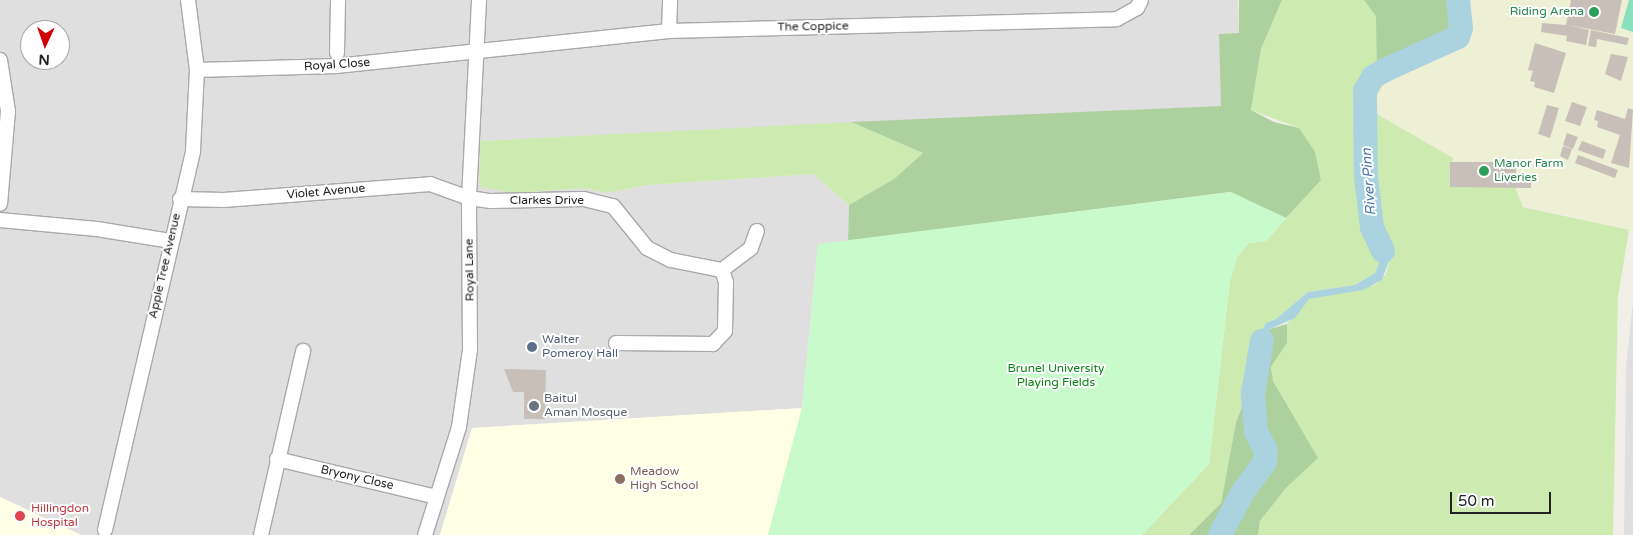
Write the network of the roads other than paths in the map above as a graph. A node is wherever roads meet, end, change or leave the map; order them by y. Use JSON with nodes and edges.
{"nodes":[{"id":1,"x":188,"y":0,"type":"edge"},
{"id":2,"x":338,"y":0,"type":"edge"},
{"id":3,"x":479,"y":0,"type":"edge"},
{"id":4,"x":670,"y":0,"type":"edge"},
{"id":5,"x":1141,"y":0,"type":"edge"},
{"id":6,"x":669,"y":31,"type":"junction"},
{"id":7,"x":478,"y":52,"type":"junction"},
{"id":8,"x":337,"y":53,"type":"dead end"},
{"id":9,"x":0,"y":60,"type":"edge"},
{"id":10,"x":197,"y":70,"type":"junction"},
{"id":11,"x":469,"y":198,"type":"junction"},
{"id":12,"x":180,"y":199,"type":"junction"},
{"id":13,"x":0,"y":204,"type":"edge"},
{"id":14,"x":0,"y":220,"type":"edge"},
{"id":15,"x":757,"y":231,"type":"dead end"},
{"id":16,"x":170,"y":241,"type":"junction"},
{"id":17,"x":722,"y":270,"type":"junction"},
{"id":18,"x":616,"y":343,"type":"dead end"},
{"id":19,"x":303,"y":351,"type":"dead end"},
{"id":20,"x":277,"y":459,"type":"junction"},
{"id":21,"x":436,"y":496,"type":"junction"},
{"id":22,"x":105,"y":530,"type":"dead end"},
{"id":23,"x":261,"y":535,"type":"edge"},
{"id":24,"x":425,"y":535,"type":"edge"}],
"edges":[{"from":1,"to":10,"type":"street","name":"Apple Tree Avenue"},
{"from":2,"to":8,"type":"street"},
{"from":3,"to":7,"type":"street","name":"Royal Lane"},
{"from":4,"to":6,"type":"street"},
{"from":5,"to":6,"type":"street","name":"The Coppice"},
{"from":6,"to":7,"type":"street","name":"The Coppice"},
{"from":7,"to":10,"type":"street","name":"Royal Close"},
{"from":7,"to":11,"type":"street","name":"Royal Lane"},
{"from":9,"to":13,"type":"street"},
{"from":10,"to":12,"type":"street","name":"Apple Tree Avenue"},
{"from":11,"to":12,"type":"street","name":"Violet Avenue"},
{"from":11,"to":17,"type":"street","name":"Clarkes Drive"},
{"from":11,"to":21,"type":"street","name":"Royal Lane"},
{"from":12,"to":16,"type":"street","name":"Apple Tree Avenue"},
{"from":14,"to":16,"type":"street"},
{"from":15,"to":17,"type":"street"},
{"from":16,"to":22,"type":"street","name":"Apple Tree Avenue"},
{"from":17,"to":18,"type":"street"},
{"from":19,"to":20,"type":"street"},
{"from":20,"to":21,"type":"street","name":"Bryony Close"},
{"from":20,"to":23,"type":"street"},
{"from":21,"to":24,"type":"street","name":"Royal Lane"}]}
